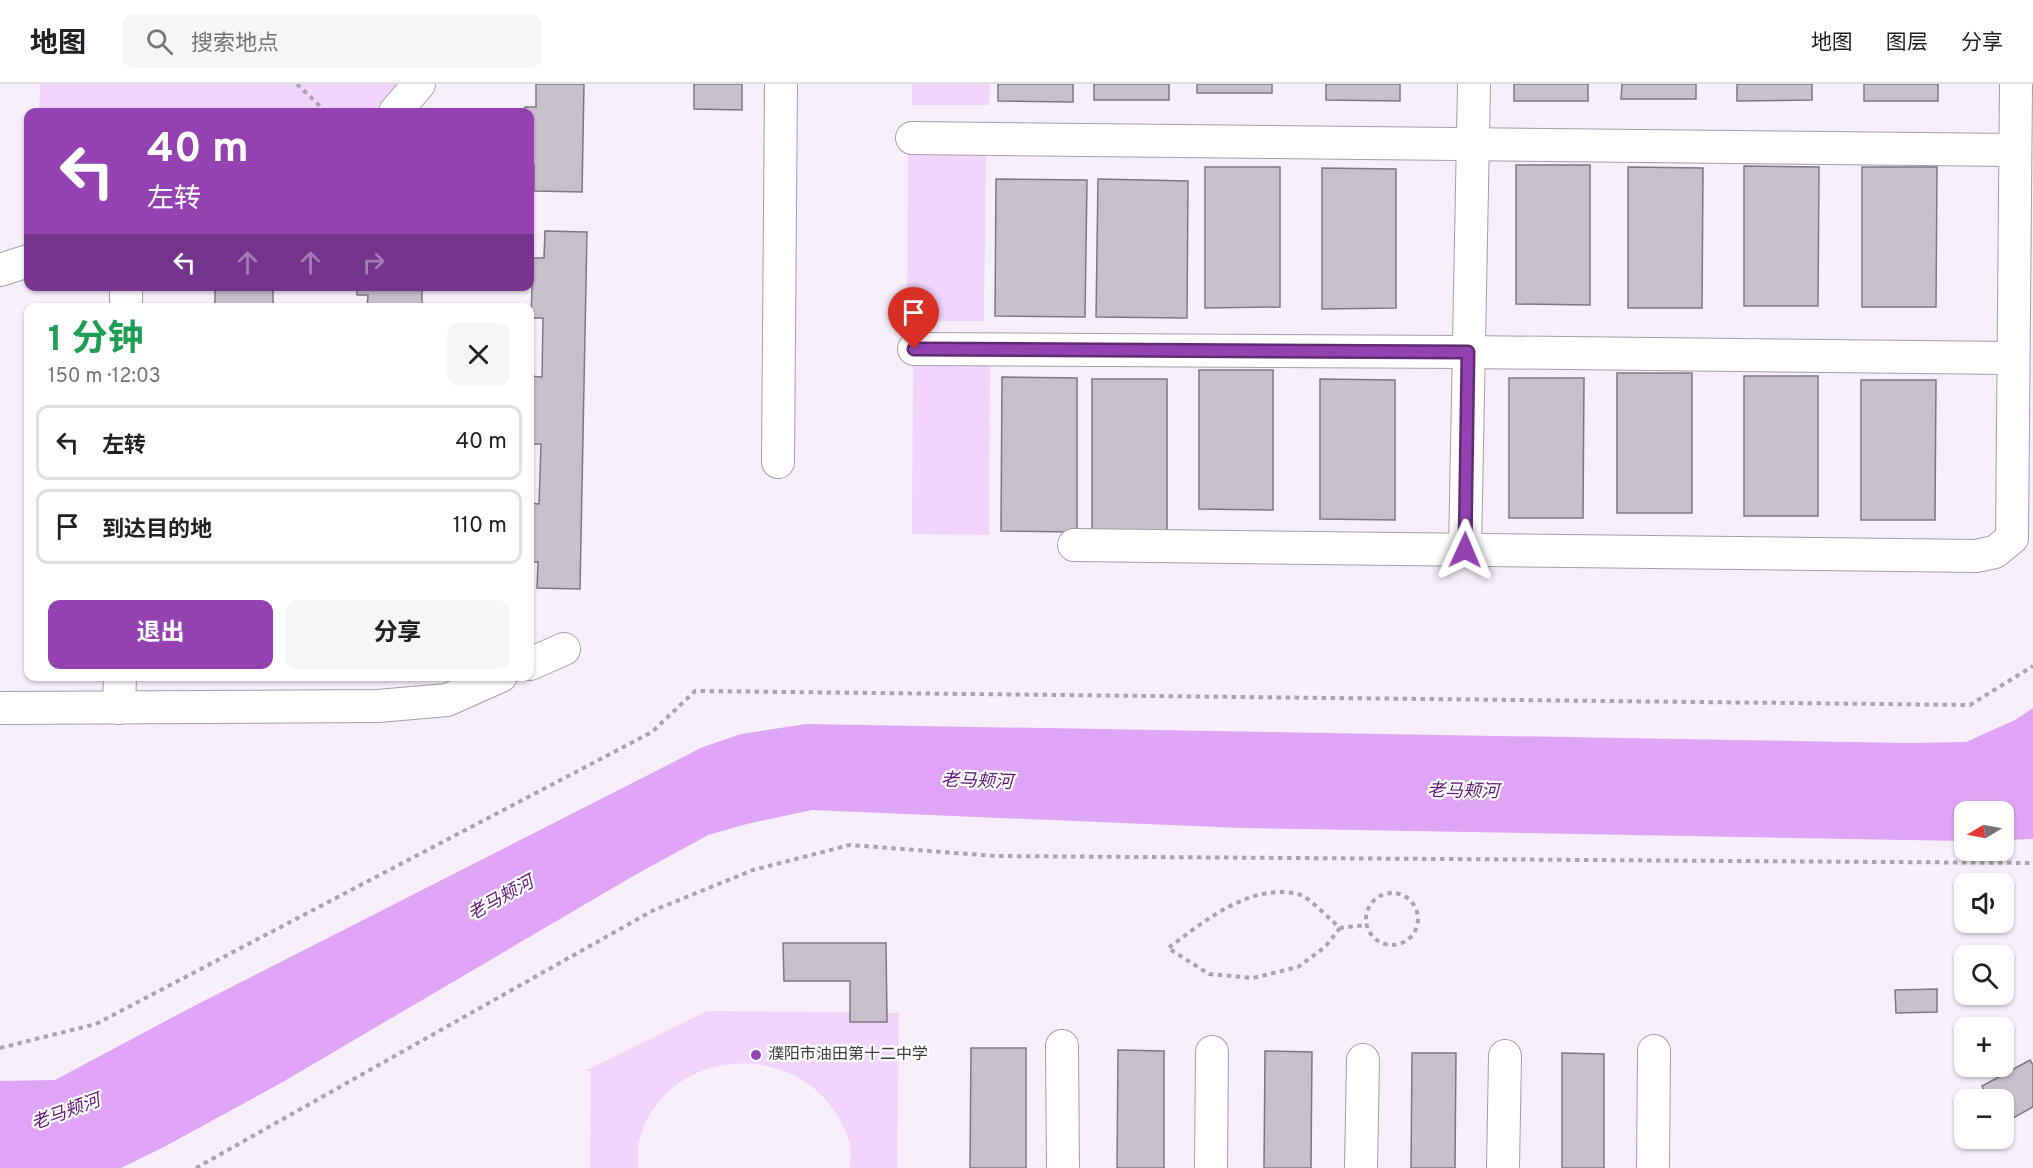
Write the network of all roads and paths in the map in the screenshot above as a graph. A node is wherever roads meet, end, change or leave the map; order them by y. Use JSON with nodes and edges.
{"nodes":[{"id":1,"x":297,"y":84,"type":"edge"},
{"id":2,"x":419,"y":84,"type":"edge"},
{"id":3,"x":781,"y":84,"type":"edge"},
{"id":4,"x":1474,"y":84,"type":"edge"},
{"id":5,"x":2016,"y":84,"type":"edge"},
{"id":6,"x":322,"y":108,"type":"edge"},
{"id":7,"x":398,"y":108,"type":"edge"},
{"id":8,"x":912,"y":138,"type":"dead end"},
{"id":9,"x":1473,"y":145,"type":"junction"},
{"id":10,"x":2015,"y":150,"type":"junction"},
{"id":11,"x":2024,"y":248,"type":"edge"},
{"id":12,"x":24,"y":262,"type":"edge"},
{"id":13,"x":0,"y":270,"type":"edge"},
{"id":14,"x":914,"y":349,"type":"dead end"},
{"id":15,"x":1468,"y":352,"type":"junction"},
{"id":16,"x":2012,"y":358,"type":"junction"},
{"id":17,"x":778,"y":462,"type":"dead end"},
{"id":18,"x":1074,"y":545,"type":"dead end"},
{"id":19,"x":1465,"y":550,"type":"junction"},
{"id":20,"x":564,"y":649,"type":"dead end"},
{"id":21,"x":534,"y":662,"type":"edge"},
{"id":22,"x":2033,"y":666,"type":"edge"},
{"id":23,"x":120,"y":681,"type":"edge"},
{"id":24,"x":490,"y":681,"type":"edge"},
{"id":25,"x":0,"y":708,"type":"edge"},
{"id":26,"x":119,"y":708,"type":"junction"},
{"id":27,"x":2033,"y":863,"type":"edge"},
{"id":28,"x":1366,"y":925,"type":"junction"},
{"id":29,"x":1340,"y":928,"type":"junction"},
{"id":30,"x":1062,"y":1046,"type":"dead end"},
{"id":31,"x":0,"y":1048,"type":"edge"},
{"id":32,"x":1654,"y":1051,"type":"dead end"},
{"id":33,"x":1212,"y":1052,"type":"dead end"},
{"id":34,"x":1505,"y":1056,"type":"dead end"},
{"id":35,"x":1363,"y":1060,"type":"dead end"},
{"id":36,"x":196,"y":1168,"type":"edge"},
{"id":37,"x":1063,"y":1168,"type":"edge"},
{"id":38,"x":1211,"y":1168,"type":"edge"},
{"id":39,"x":1361,"y":1168,"type":"edge"},
{"id":40,"x":1503,"y":1168,"type":"edge"},
{"id":41,"x":1653,"y":1168,"type":"edge"}],
"edges":[{"from":1,"to":6,"type":"path"},
{"from":2,"to":7,"type":"street"},
{"from":3,"to":17,"type":"street"},
{"from":4,"to":9,"type":"street"},
{"from":5,"to":10,"type":"street"},
{"from":8,"to":9,"type":"street"},
{"from":9,"to":10,"type":"street"},
{"from":9,"to":15,"type":"street"},
{"from":10,"to":11,"type":"street"},
{"from":11,"to":16,"type":"street"},
{"from":12,"to":13,"type":"street"},
{"from":14,"to":15,"type":"street"},
{"from":15,"to":16,"type":"street"},
{"from":15,"to":19,"type":"street"},
{"from":16,"to":19,"type":"street"},
{"from":18,"to":19,"type":"street"},
{"from":20,"to":21,"type":"street"},
{"from":22,"to":31,"type":"path"},
{"from":23,"to":26,"type":"street"},
{"from":24,"to":26,"type":"street"},
{"from":25,"to":26,"type":"street"},
{"from":27,"to":36,"type":"path"},
{"from":28,"to":28,"type":"path"},
{"from":28,"to":29,"type":"path"},
{"from":29,"to":29,"type":"path"},
{"from":30,"to":37,"type":"street"},
{"from":32,"to":41,"type":"street"},
{"from":33,"to":38,"type":"street"},
{"from":34,"to":40,"type":"street"},
{"from":35,"to":39,"type":"street"}]}
